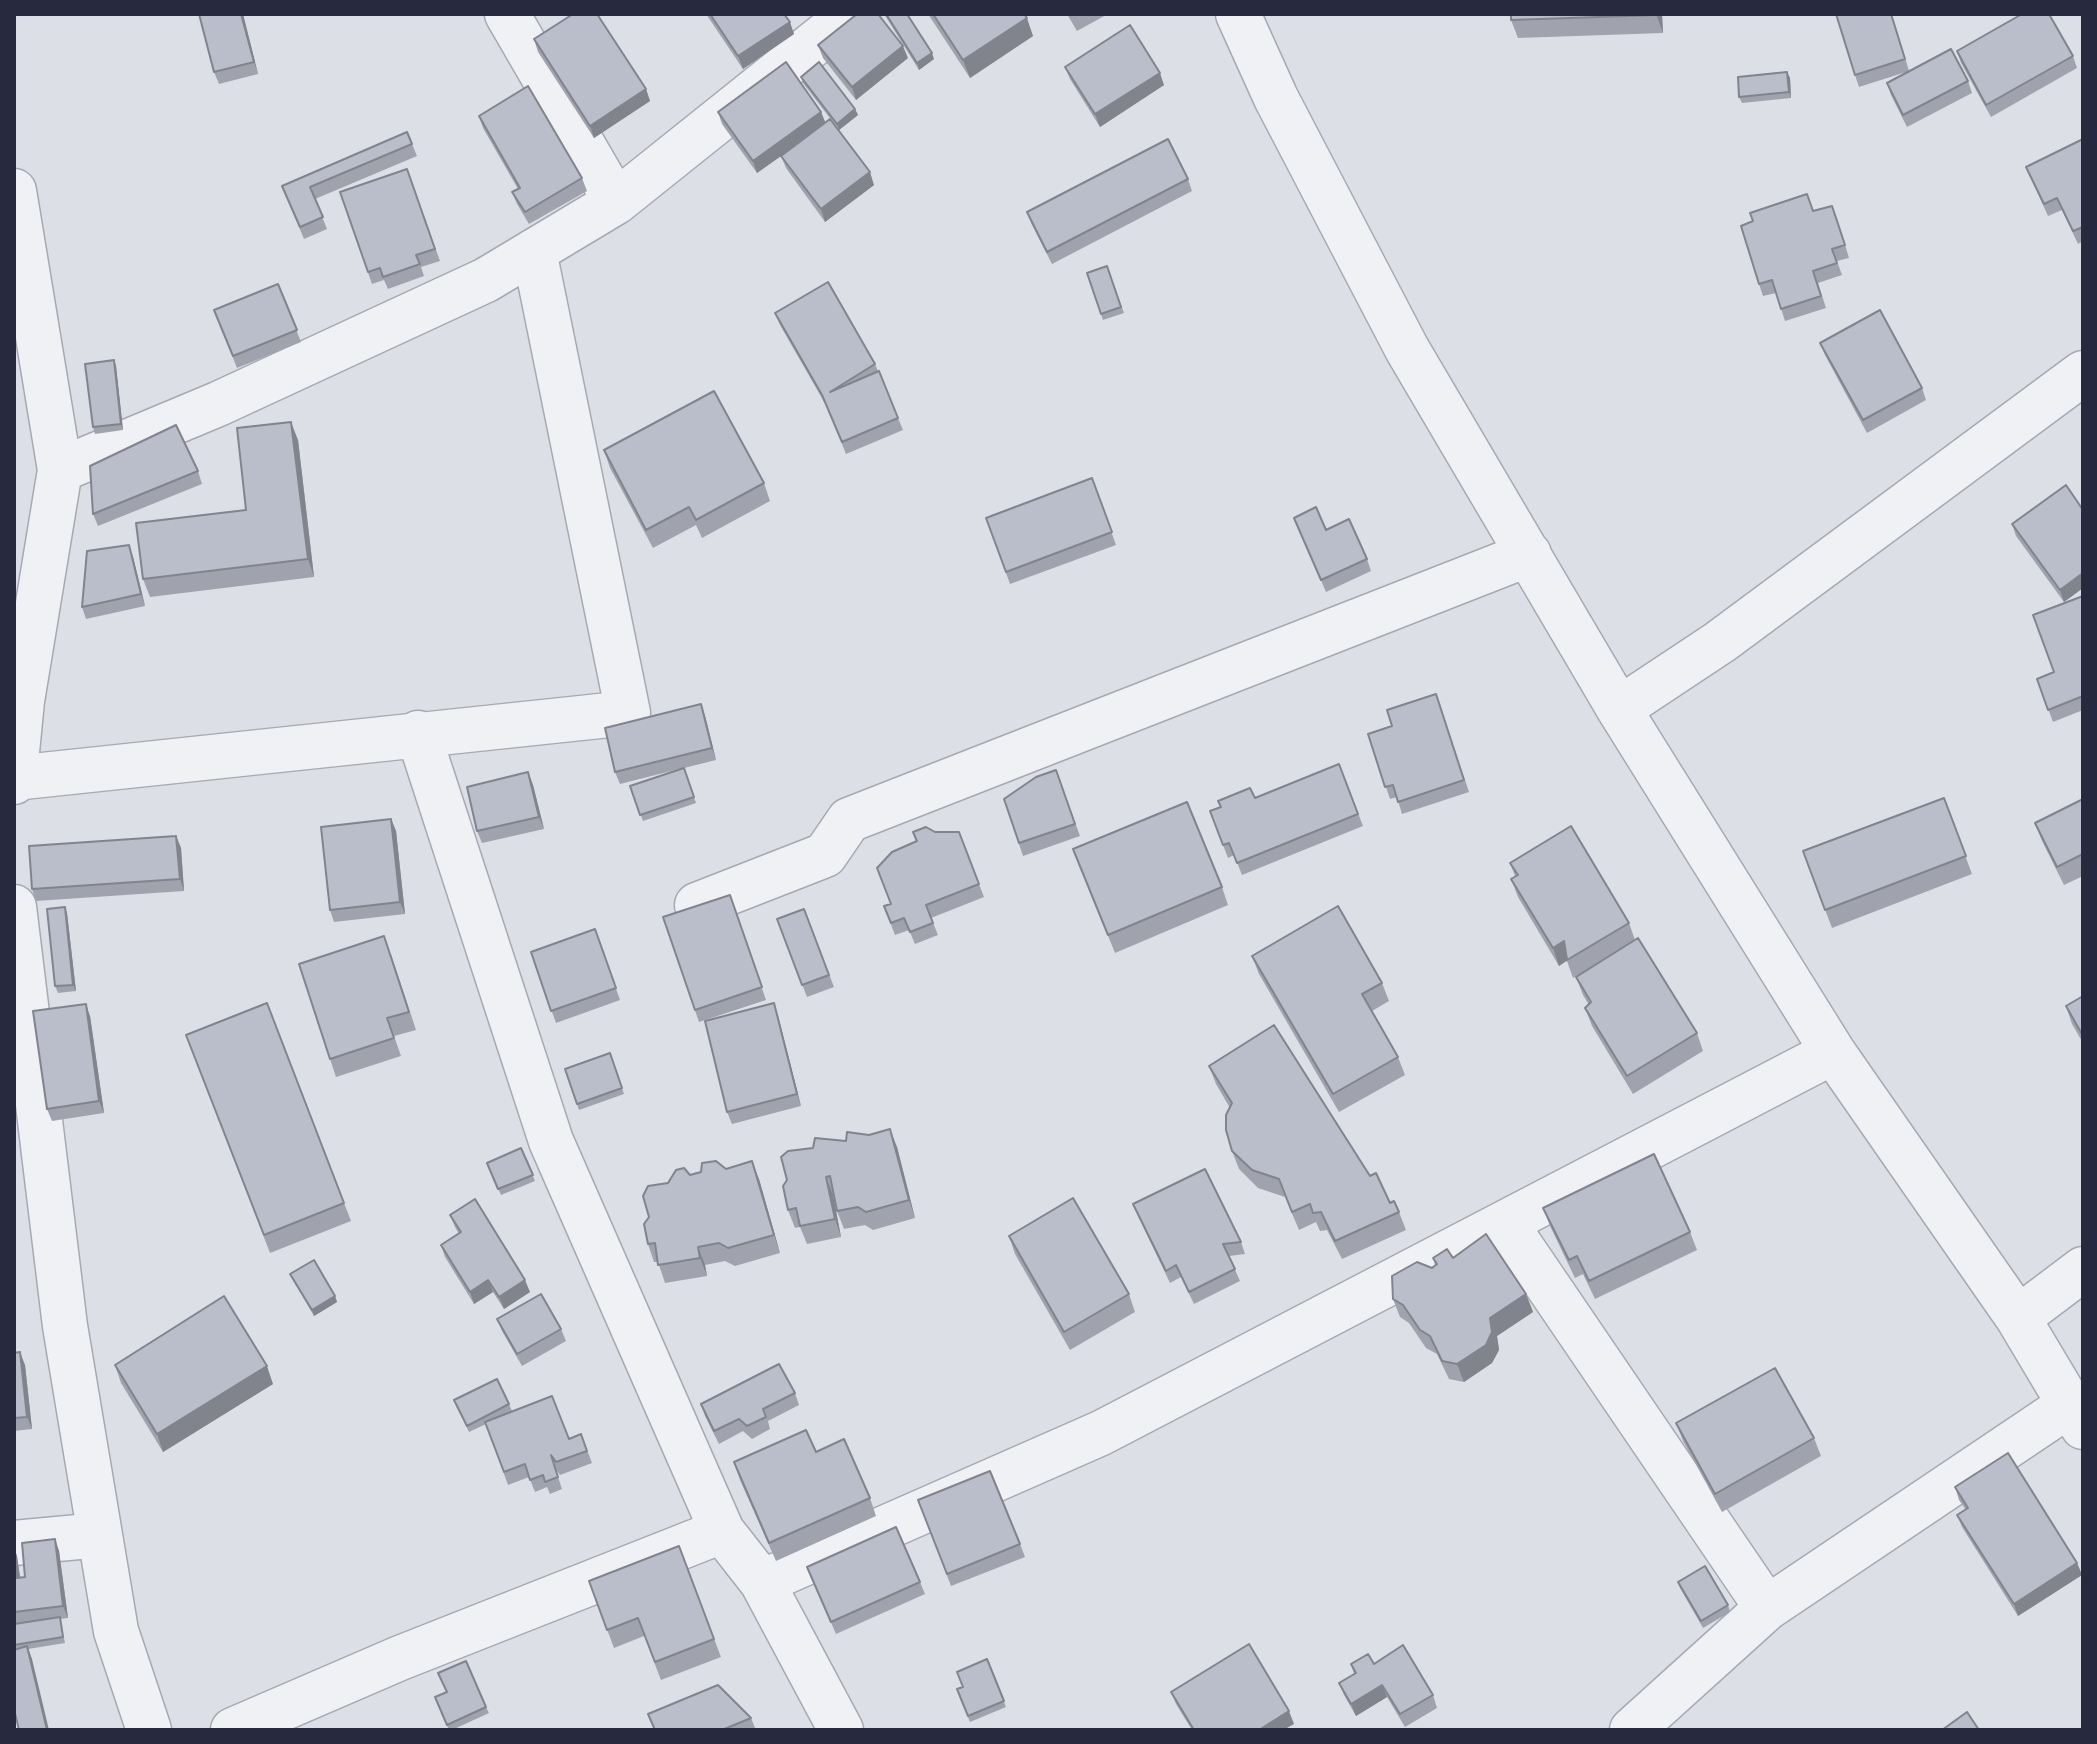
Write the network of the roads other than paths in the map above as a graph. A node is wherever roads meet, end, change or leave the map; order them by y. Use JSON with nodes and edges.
{"nodes":[{"id":1,"x":507,"y":14,"type":"edge"},
{"id":2,"x":851,"y":14,"type":"edge"},
{"id":3,"x":1238,"y":14,"type":"edge"},
{"id":4,"x":14,"y":191,"type":"edge"},
{"id":5,"x":616,"y":202,"type":"junction"},
{"id":6,"x":534,"y":251,"type":"junction"},
{"id":7,"x":2083,"y":373,"type":"edge"},
{"id":8,"x":60,"y":470,"type":"junction"},
{"id":9,"x":1529,"y":554,"type":"junction"},
{"id":10,"x":18,"y":701,"type":"edge"},
{"id":11,"x":1619,"y":709,"type":"junction"},
{"id":12,"x":418,"y":733,"type":"junction"},
{"id":13,"x":14,"y":780,"type":"edge"},
{"id":14,"x":697,"y":905,"type":"edge"},
{"id":15,"x":14,"y":907,"type":"edge"},
{"id":16,"x":1833,"y":1052,"type":"junction"},
{"id":17,"x":1505,"y":1223,"type":"junction"},
{"id":18,"x":2083,"y":1269,"type":"edge"},
{"id":19,"x":2018,"y":1318,"type":"junction"},
{"id":20,"x":2076,"y":1416,"type":"edge"},
{"id":21,"x":722,"y":1531,"type":"junction"},
{"id":22,"x":100,"y":1535,"type":"junction"},
{"id":23,"x":14,"y":1543,"type":"edge"},
{"id":24,"x":762,"y":1582,"type":"junction"},
{"id":25,"x":1767,"y":1608,"type":"junction"},
{"id":26,"x":149,"y":1730,"type":"edge"},
{"id":27,"x":233,"y":1730,"type":"edge"},
{"id":28,"x":841,"y":1730,"type":"edge"},
{"id":29,"x":1632,"y":1730,"type":"edge"}],
"edges":[{"from":1,"to":5,"type":"street"},
{"from":2,"to":5,"type":"street"},
{"from":3,"to":9,"type":"street"},
{"from":4,"to":8,"type":"street"},
{"from":5,"to":6,"type":"street"},
{"from":6,"to":8,"type":"street"},
{"from":6,"to":12,"type":"street"},
{"from":7,"to":11,"type":"street"},
{"from":8,"to":10,"type":"street"},
{"from":9,"to":11,"type":"street"},
{"from":9,"to":14,"type":"street"},
{"from":10,"to":13,"type":"street"},
{"from":11,"to":16,"type":"street"},
{"from":12,"to":13,"type":"street"},
{"from":12,"to":21,"type":"street"},
{"from":15,"to":22,"type":"street"},
{"from":16,"to":17,"type":"street"},
{"from":16,"to":19,"type":"street"},
{"from":17,"to":24,"type":"street"},
{"from":17,"to":25,"type":"street"},
{"from":18,"to":19,"type":"street"},
{"from":19,"to":20,"type":"street"},
{"from":20,"to":25,"type":"street"},
{"from":21,"to":24,"type":"street"},
{"from":21,"to":27,"type":"street"},
{"from":22,"to":23,"type":"street"},
{"from":22,"to":26,"type":"street"},
{"from":24,"to":28,"type":"street"},
{"from":25,"to":29,"type":"street"}]}
